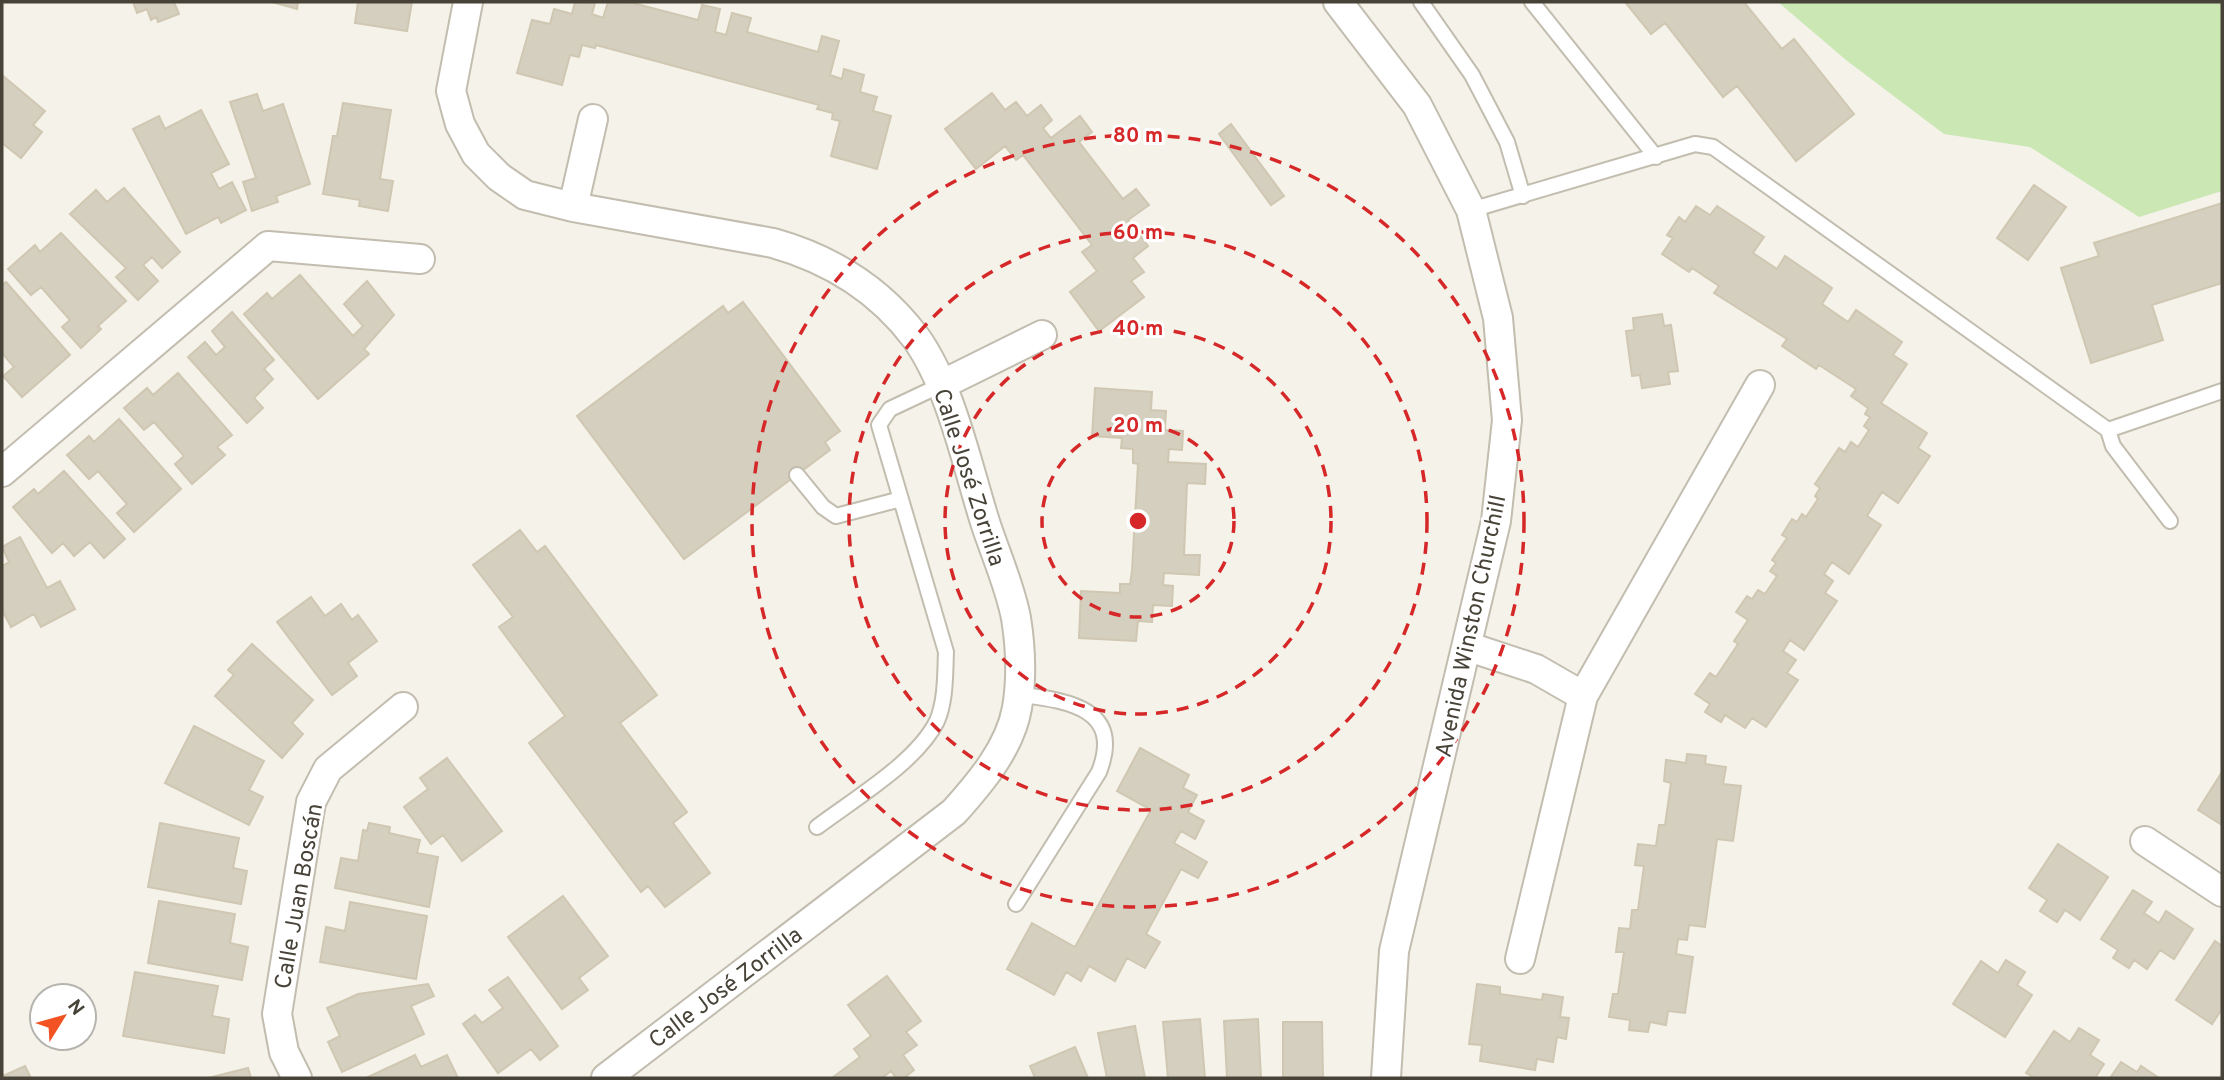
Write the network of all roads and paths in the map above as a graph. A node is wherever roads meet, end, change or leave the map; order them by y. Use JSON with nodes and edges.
{"nodes":[{"id":1,"x":468,"y":2,"type":"edge"},
{"id":2,"x":1338,"y":2,"type":"edge"},
{"id":3,"x":1421,"y":2,"type":"edge"},
{"id":4,"x":1532,"y":2,"type":"edge"},
{"id":5,"x":593,"y":118,"type":"dead end"},
{"id":6,"x":1656,"y":157,"type":"junction"},
{"id":7,"x":1523,"y":196,"type":"junction"},
{"id":8,"x":573,"y":207,"type":"junction"},
{"id":9,"x":1471,"y":210,"type":"junction"},
{"id":10,"x":420,"y":259,"type":"dead end"},
{"id":11,"x":1042,"y":335,"type":"dead end"},
{"id":12,"x":940,"y":385,"type":"junction"},
{"id":13,"x":1760,"y":385,"type":"dead end"},
{"id":14,"x":2222,"y":391,"type":"edge"},
{"id":15,"x":2108,"y":430,"type":"junction"},
{"id":16,"x":2,"y":472,"type":"edge"},
{"id":17,"x":797,"y":475,"type":"dead end"},
{"id":18,"x":901,"y":499,"type":"junction"},
{"id":19,"x":2170,"y":521,"type":"dead end"},
{"id":20,"x":1469,"y":648,"type":"junction"},
{"id":21,"x":1018,"y":694,"type":"junction"},
{"id":22,"x":1583,"y":696,"type":"junction"},
{"id":23,"x":403,"y":707,"type":"dead end"},
{"id":24,"x":817,"y":827,"type":"dead end"},
{"id":25,"x":2145,"y":841,"type":"dead end"},
{"id":26,"x":2222,"y":892,"type":"edge"},
{"id":27,"x":1016,"y":904,"type":"dead end"},
{"id":28,"x":1520,"y":959,"type":"dead end"},
{"id":29,"x":297,"y":1078,"type":"edge"},
{"id":30,"x":606,"y":1078,"type":"edge"},
{"id":31,"x":1386,"y":1078,"type":"edge"}],
"edges":[{"from":1,"to":8,"type":"street","name":"Calle José Zorrilla"},
{"from":2,"to":9,"type":"street","name":"Avenida Winston Churchill"},
{"from":3,"to":7,"type":"lane"},
{"from":4,"to":6,"type":"lane"},
{"from":5,"to":8,"type":"street"},
{"from":6,"to":7,"type":"lane"},
{"from":6,"to":15,"type":"lane"},
{"from":7,"to":9,"type":"lane"},
{"from":8,"to":12,"type":"street","name":"Calle José Zorrilla"},
{"from":9,"to":20,"type":"street","name":"Avenida Winston Churchill"},
{"from":10,"to":16,"type":"street"},
{"from":11,"to":12,"type":"street"},
{"from":12,"to":18,"type":"lane"},
{"from":12,"to":21,"type":"street","name":"Calle José Zorrilla"},
{"from":13,"to":22,"type":"street"},
{"from":14,"to":15,"type":"lane"},
{"from":15,"to":19,"type":"lane"},
{"from":17,"to":18,"type":"lane"},
{"from":18,"to":24,"type":"lane"},
{"from":20,"to":22,"type":"street"},
{"from":20,"to":31,"type":"street","name":"Avenida Winston Churchill"},
{"from":21,"to":27,"type":"lane"},
{"from":21,"to":30,"type":"street","name":"Calle José Zorrilla"},
{"from":22,"to":28,"type":"street"},
{"from":23,"to":29,"type":"street","name":"Calle Juan Boscán"},
{"from":25,"to":26,"type":"street"}]}
